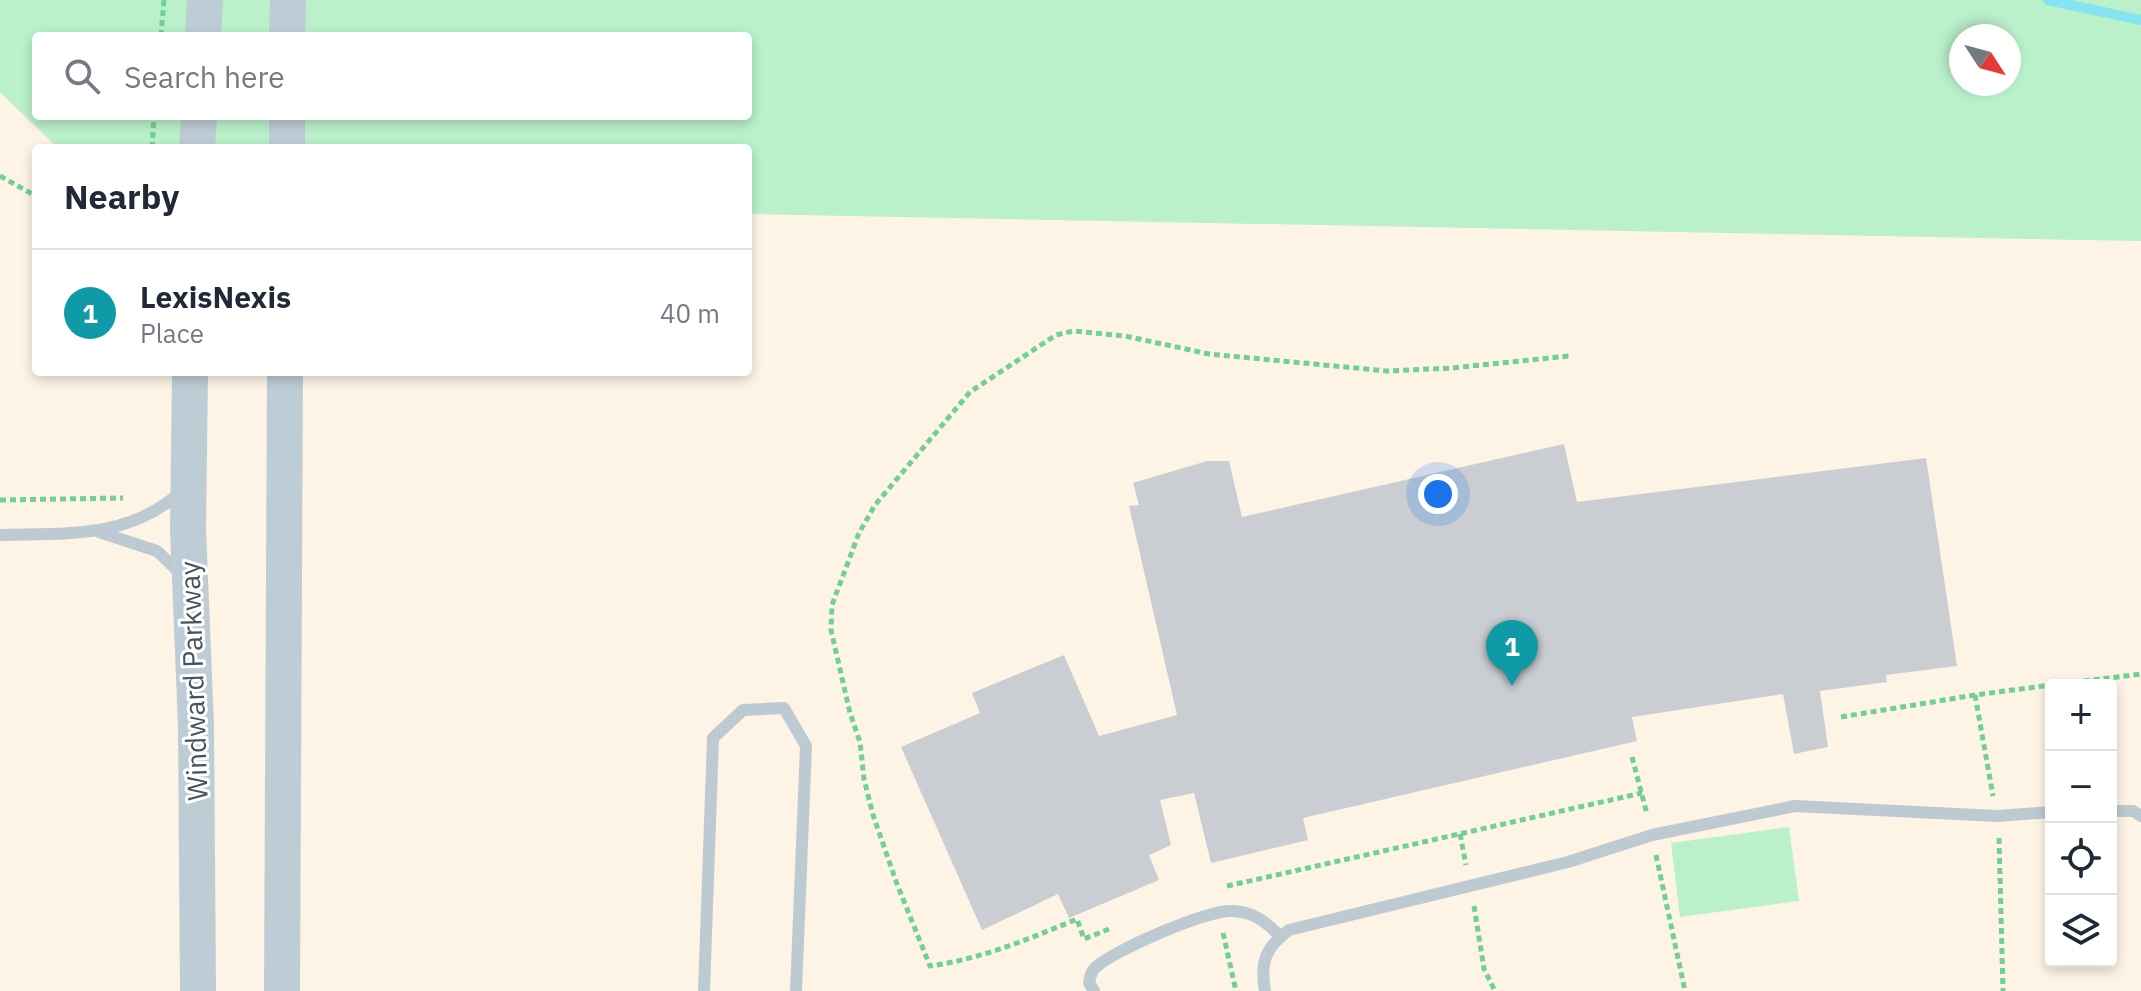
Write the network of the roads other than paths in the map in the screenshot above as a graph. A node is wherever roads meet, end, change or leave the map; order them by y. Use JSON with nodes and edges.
{"nodes":[{"id":1,"x":205,"y":0,"type":"edge"},
{"id":2,"x":288,"y":0,"type":"edge"},
{"id":3,"x":203,"y":32,"type":"edge"},
{"id":4,"x":287,"y":32,"type":"edge"},
{"id":5,"x":199,"y":120,"type":"edge"},
{"id":6,"x":287,"y":120,"type":"edge"},
{"id":7,"x":197,"y":144,"type":"edge"},
{"id":8,"x":287,"y":144,"type":"edge"},
{"id":9,"x":190,"y":376,"type":"edge"},
{"id":10,"x":285,"y":376,"type":"edge"},
{"id":11,"x":189,"y":485,"type":"junction"},
{"id":12,"x":99,"y":532,"type":"junction"},
{"id":13,"x":0,"y":535,"type":"edge"},
{"id":14,"x":190,"y":585,"type":"junction"},
{"id":15,"x":2117,"y":811,"type":"edge"},
{"id":16,"x":2045,"y":812,"type":"edge"},
{"id":17,"x":2141,"y":816,"type":"edge"},
{"id":18,"x":1280,"y":936,"type":"junction"},
{"id":19,"x":198,"y":991,"type":"edge"},
{"id":20,"x":282,"y":991,"type":"edge"},
{"id":21,"x":704,"y":991,"type":"edge"},
{"id":22,"x":796,"y":991,"type":"edge"},
{"id":23,"x":1094,"y":991,"type":"edge"},
{"id":24,"x":1265,"y":991,"type":"edge"}],
"edges":[{"from":1,"to":3,"type":"main road"},
{"from":2,"to":4,"type":"main road"},
{"from":5,"to":7,"type":"main road"},
{"from":6,"to":8,"type":"main road"},
{"from":9,"to":11,"type":"main road","name":"Windward Parkway"},
{"from":10,"to":20,"type":"main road"},
{"from":11,"to":12,"type":"lane"},
{"from":11,"to":14,"type":"main road","name":"Windward Parkway"},
{"from":12,"to":13,"type":"lane"},
{"from":12,"to":14,"type":"lane"},
{"from":14,"to":19,"type":"main road","name":"Windward Parkway"},
{"from":15,"to":17,"type":"lane"},
{"from":16,"to":18,"type":"lane"},
{"from":18,"to":23,"type":"lane"},
{"from":18,"to":24,"type":"lane"},
{"from":21,"to":22,"type":"lane"}]}
